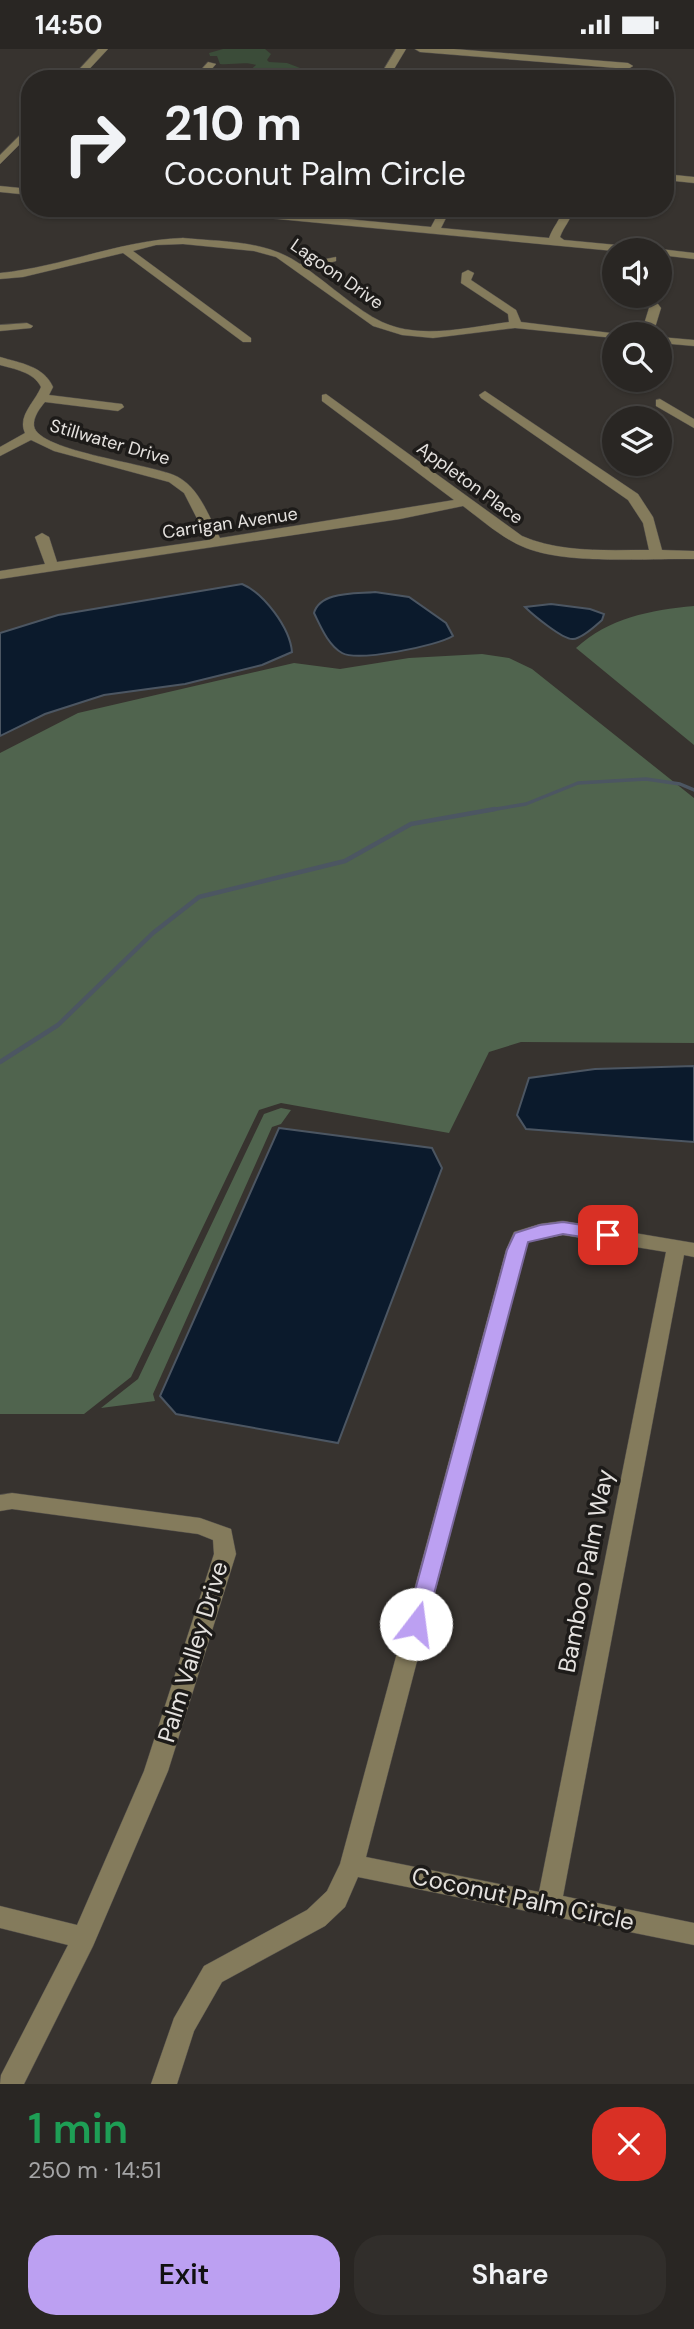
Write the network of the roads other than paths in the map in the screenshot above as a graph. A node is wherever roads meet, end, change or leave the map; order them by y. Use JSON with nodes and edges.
{"nodes":[{"id":1,"x":103,"y":49,"type":"edge"},
{"id":2,"x":401,"y":49,"type":"edge"},
{"id":3,"x":420,"y":49,"type":"edge"},
{"id":4,"x":211,"y":64,"type":"dead end"},
{"id":5,"x":628,"y":66,"type":"dead end"},
{"id":6,"x":83,"y":70,"type":"edge"},
{"id":7,"x":206,"y":70,"type":"edge"},
{"id":8,"x":388,"y":70,"type":"edge"},
{"id":9,"x":21,"y":138,"type":"edge"},
{"id":10,"x":0,"y":160,"type":"edge"},
{"id":11,"x":674,"y":178,"type":"edge"},
{"id":12,"x":694,"y":180,"type":"edge"},
{"id":13,"x":0,"y":189,"type":"edge"},
{"id":14,"x":21,"y":191,"type":"edge"},
{"id":15,"x":328,"y":217,"type":"edge"},
{"id":16,"x":441,"y":217,"type":"edge"},
{"id":17,"x":566,"y":217,"type":"edge"},
{"id":18,"x":434,"y":231,"type":"junction"},
{"id":19,"x":558,"y":241,"type":"junction"},
{"id":20,"x":602,"y":246,"type":"edge"},
{"id":21,"x":125,"y":250,"type":"junction"},
{"id":22,"x":672,"y":253,"type":"edge"},
{"id":23,"x":694,"y":255,"type":"edge"},
{"id":24,"x":331,"y":259,"type":"dead end"},
{"id":25,"x":298,"y":268,"type":"junction"},
{"id":26,"x":468,"y":273,"type":"dead end"},
{"id":27,"x":0,"y":276,"type":"edge"},
{"id":28,"x":515,"y":325,"type":"junction"},
{"id":29,"x":27,"y":326,"type":"dead end"},
{"id":30,"x":0,"y":328,"type":"edge"},
{"id":31,"x":602,"y":334,"type":"edge"},
{"id":32,"x":247,"y":339,"type":"dead end"},
{"id":33,"x":672,"y":340,"type":"edge"},
{"id":34,"x":694,"y":343,"type":"edge"},
{"id":35,"x":0,"y":361,"type":"edge"},
{"id":36,"x":485,"y":395,"type":"dead end"},
{"id":37,"x":42,"y":398,"type":"junction"},
{"id":38,"x":326,"y":398,"type":"dead end"},
{"id":39,"x":660,"y":403,"type":"dead end"},
{"id":40,"x":118,"y":407,"type":"dead end"},
{"id":41,"x":694,"y":424,"type":"edge"},
{"id":42,"x":32,"y":434,"type":"junction"},
{"id":43,"x":0,"y":452,"type":"edge"},
{"id":44,"x":465,"y":502,"type":"junction"},
{"id":45,"x":42,"y":537,"type":"dead end"},
{"id":46,"x":216,"y":543,"type":"junction"},
{"id":47,"x":656,"y":555,"type":"junction"},
{"id":48,"x":694,"y":555,"type":"edge"},
{"id":49,"x":52,"y":566,"type":"junction"},
{"id":50,"x":0,"y":575,"type":"edge"},
{"id":51,"x":685,"y":1248,"type":"edge"},
{"id":52,"x":0,"y":1503,"type":"edge"},
{"id":53,"x":352,"y":1865,"type":"junction"},
{"id":54,"x":549,"y":1905,"type":"junction"},
{"id":55,"x":0,"y":1917,"type":"edge"},
{"id":56,"x":694,"y":1934,"type":"edge"},
{"id":57,"x":83,"y":1938,"type":"junction"},
{"id":58,"x":10,"y":2084,"type":"edge"},
{"id":59,"x":164,"y":2084,"type":"edge"}],
"edges":[{"from":1,"to":6,"type":"street"},
{"from":2,"to":8,"type":"street"},
{"from":3,"to":5,"type":"street"},
{"from":4,"to":7,"type":"street"},
{"from":9,"to":10,"type":"street"},
{"from":11,"to":12,"type":"street"},
{"from":13,"to":14,"type":"street"},
{"from":15,"to":18,"type":"street"},
{"from":16,"to":18,"type":"street"},
{"from":17,"to":19,"type":"street"},
{"from":18,"to":19,"type":"street"},
{"from":19,"to":20,"type":"street"},
{"from":21,"to":25,"type":"street","name":"Lagoon Drive"},
{"from":21,"to":27,"type":"street","name":"Lagoon Drive"},
{"from":21,"to":32,"type":"street"},
{"from":22,"to":23,"type":"street"},
{"from":24,"to":25,"type":"street"},
{"from":25,"to":28,"type":"street","name":"Lagoon Drive"},
{"from":26,"to":28,"type":"street"},
{"from":28,"to":31,"type":"street","name":"Lagoon Drive"},
{"from":29,"to":30,"type":"street"},
{"from":33,"to":34,"type":"street"},
{"from":35,"to":37,"type":"street","name":"Stillwater Drive"},
{"from":36,"to":47,"type":"street"},
{"from":37,"to":40,"type":"street"},
{"from":37,"to":42,"type":"street","name":"Stillwater Drive"},
{"from":38,"to":44,"type":"street","name":"Appleton Place"},
{"from":39,"to":41,"type":"street"},
{"from":42,"to":43,"type":"street"},
{"from":42,"to":46,"type":"street","name":"Stillwater Drive"},
{"from":44,"to":46,"type":"street","name":"Carrigan Avenue"},
{"from":44,"to":47,"type":"street","name":"Appleton Place"},
{"from":45,"to":49,"type":"street"},
{"from":46,"to":49,"type":"street","name":"Carrigan Avenue"},
{"from":47,"to":48,"type":"street","name":"Appleton Place"},
{"from":49,"to":50,"type":"street","name":"Carrigan Avenue"},
{"from":51,"to":53,"type":"street"},
{"from":51,"to":54,"type":"street","name":"Bamboo Palm Way"},
{"from":52,"to":57,"type":"street","name":"Palm Valley Drive"},
{"from":53,"to":54,"type":"street","name":"Coconut Palm Circle"},
{"from":53,"to":59,"type":"street"},
{"from":54,"to":56,"type":"street","name":"Coconut Palm Circle"},
{"from":55,"to":57,"type":"street"},
{"from":57,"to":58,"type":"street","name":"Palm Valley Drive"}]}
